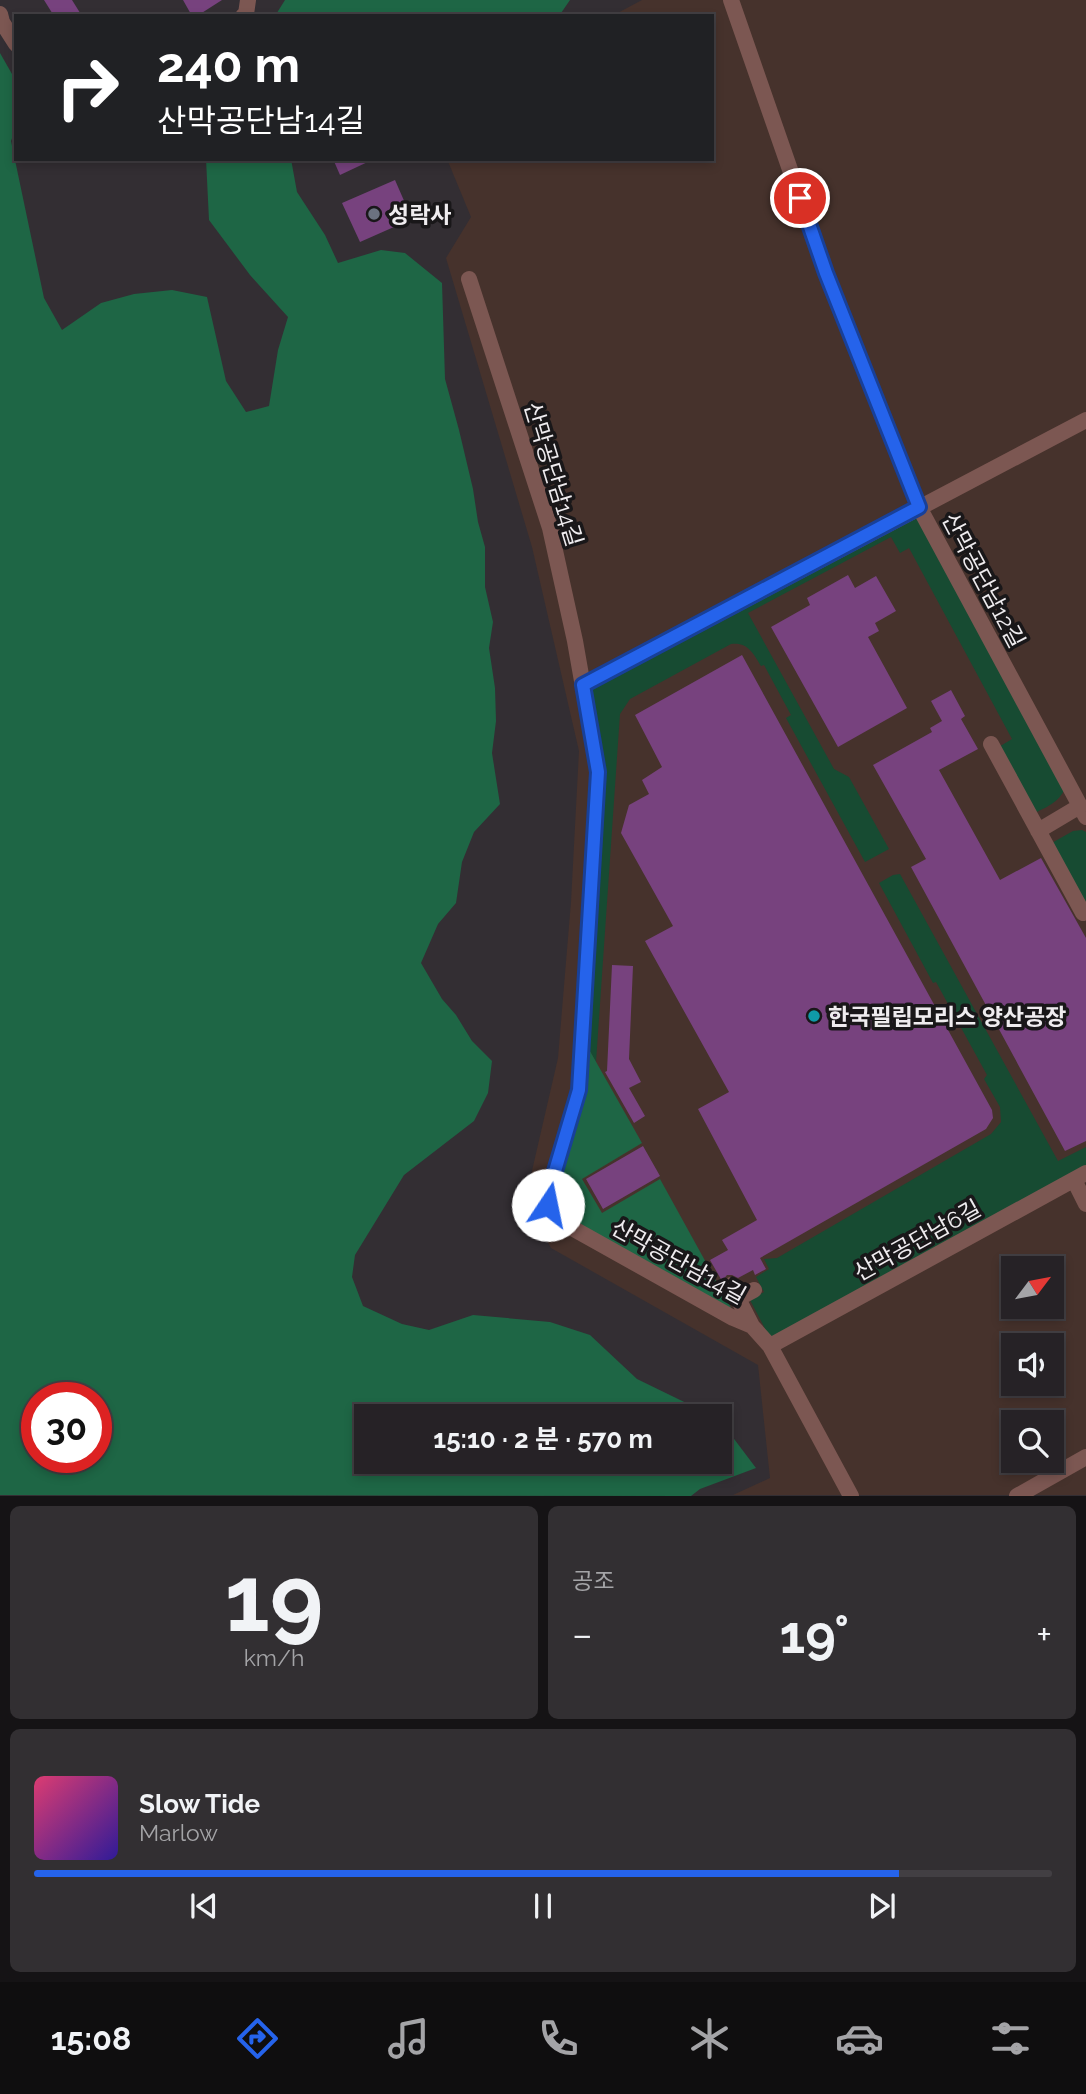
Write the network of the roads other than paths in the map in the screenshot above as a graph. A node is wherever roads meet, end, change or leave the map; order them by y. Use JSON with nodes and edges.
{"nodes":[{"id":1,"x":731,"y":0,"type":"edge"},
{"id":2,"x":1,"y":19,"type":"edge"},
{"id":3,"x":14,"y":41,"type":"edge"},
{"id":4,"x":469,"y":279,"type":"dead end"},
{"id":5,"x":1086,"y":420,"type":"edge"},
{"id":6,"x":919,"y":507,"type":"junction"},
{"id":7,"x":583,"y":685,"type":"junction"},
{"id":8,"x":991,"y":744,"type":"dead end"},
{"id":9,"x":1083,"y":812,"type":"edge"},
{"id":10,"x":1038,"y":831,"type":"junction"},
{"id":11,"x":1083,"y":913,"type":"dead end"},
{"id":12,"x":1080,"y":1177,"type":"edge"},
{"id":13,"x":1086,"y":1204,"type":"edge"},
{"id":14,"x":754,"y":1290,"type":"dead end"},
{"id":15,"x":752,"y":1326,"type":"junction"},
{"id":16,"x":770,"y":1346,"type":"junction"},
{"id":17,"x":1086,"y":1457,"type":"edge"},
{"id":18,"x":852,"y":1496,"type":"edge"},
{"id":19,"x":1017,"y":1496,"type":"edge"}],
"edges":[{"from":1,"to":6,"type":"street","name":"산막공단남12길"},
{"from":2,"to":3,"type":"street"},
{"from":4,"to":7,"type":"street","name":"산막공단남14길"},
{"from":5,"to":6,"type":"street"},
{"from":6,"to":7,"type":"street"},
{"from":6,"to":9,"type":"street","name":"산막공단남12길"},
{"from":7,"to":15,"type":"street","name":"산막공단남14길"},
{"from":8,"to":10,"type":"street"},
{"from":9,"to":10,"type":"street"},
{"from":10,"to":11,"type":"street"},
{"from":12,"to":13,"type":"street"},
{"from":12,"to":16,"type":"street","name":"산막공단남6길"},
{"from":14,"to":15,"type":"street"},
{"from":15,"to":16,"type":"street","name":"산막공단남14길"},
{"from":16,"to":18,"type":"street","name":"산막공단남14길"},
{"from":17,"to":19,"type":"street"}]}
